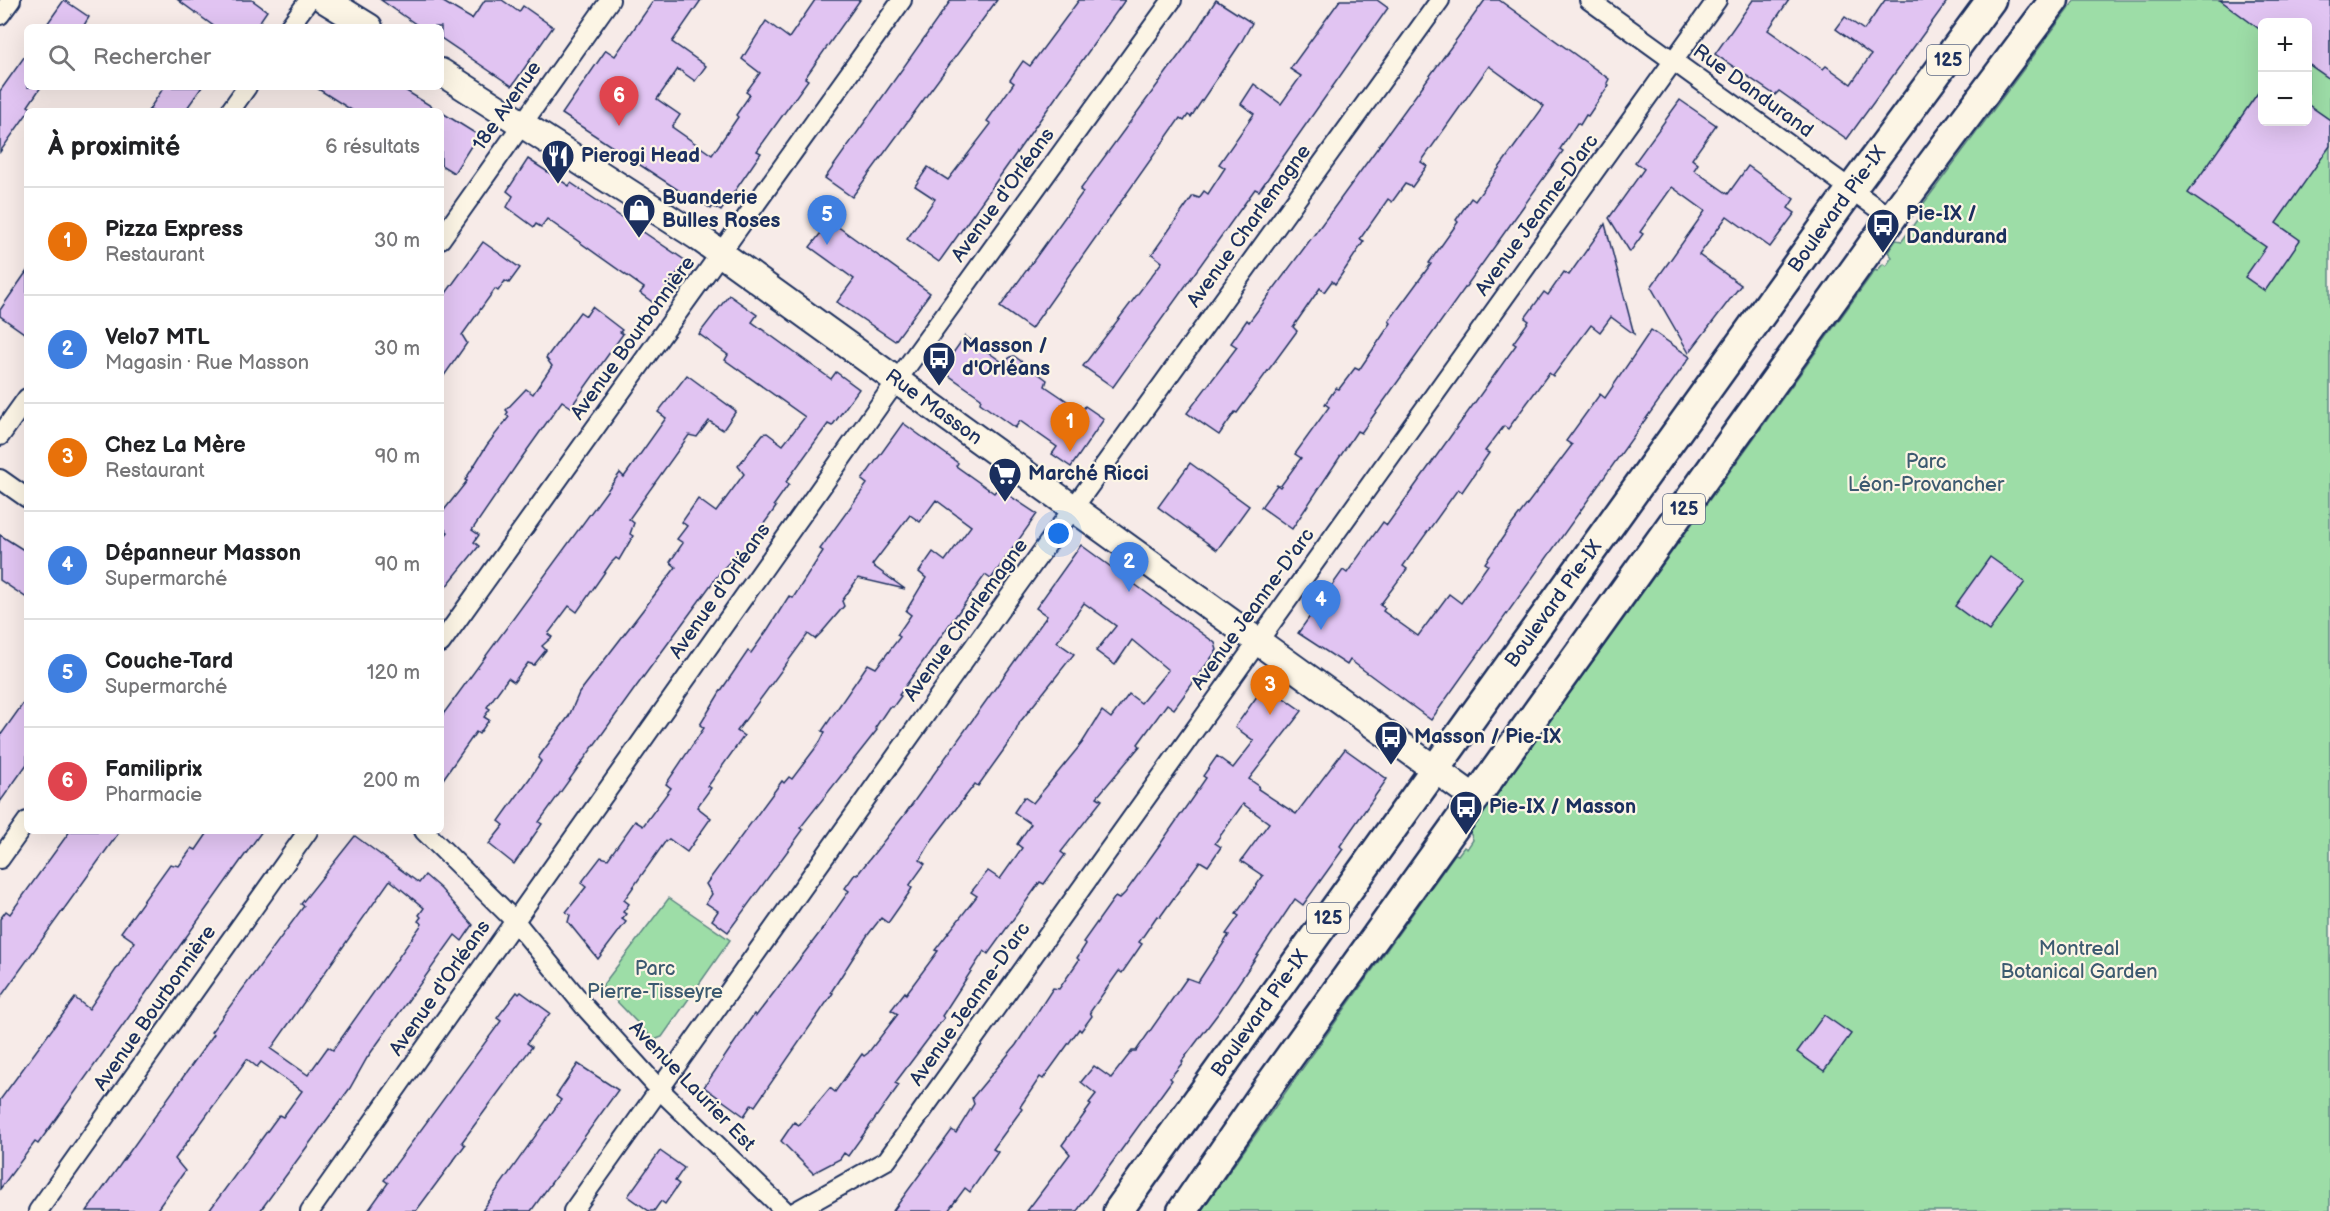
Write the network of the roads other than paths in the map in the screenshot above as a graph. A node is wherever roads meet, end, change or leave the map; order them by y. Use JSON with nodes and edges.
{"nodes":[{"id":1,"x":11,"y":0,"type":"edge"},
{"id":2,"x":309,"y":0,"type":"edge"},
{"id":3,"x":325,"y":0,"type":"edge"},
{"id":4,"x":610,"y":0,"type":"edge"},
{"id":5,"x":902,"y":0,"type":"edge"},
{"id":6,"x":1172,"y":0,"type":"edge"},
{"id":7,"x":1440,"y":0,"type":"edge"},
{"id":8,"x":1588,"y":0,"type":"edge"},
{"id":9,"x":1717,"y":0,"type":"edge"},
{"id":10,"x":1991,"y":0,"type":"edge"},
{"id":11,"x":2054,"y":0,"type":"edge"},
{"id":12,"x":0,"y":15,"type":"edge"},
{"id":13,"x":291,"y":24,"type":"edge"},
{"id":14,"x":364,"y":24,"type":"edge"},
{"id":15,"x":1674,"y":61,"type":"junction"},
{"id":16,"x":444,"y":74,"type":"edge"},
{"id":17,"x":245,"y":90,"type":"edge"},
{"id":18,"x":232,"y":108,"type":"edge"},
{"id":19,"x":524,"y":123,"type":"junction"},
{"id":20,"x":1851,"y":190,"type":"junction"},
{"id":21,"x":1892,"y":219,"type":"junction"},
{"id":22,"x":444,"y":235,"type":"edge"},
{"id":23,"x":722,"y":254,"type":"junction"},
{"id":24,"x":897,"y":380,"type":"junction"},
{"id":25,"x":24,"y":402,"type":"edge"},
{"id":26,"x":0,"y":436,"type":"edge"},
{"id":27,"x":0,"y":479,"type":"edge"},
{"id":28,"x":24,"y":496,"type":"edge"},
{"id":29,"x":1074,"y":508,"type":"junction"},
{"id":30,"x":444,"y":639,"type":"edge"},
{"id":31,"x":1258,"y":640,"type":"junction"},
{"id":32,"x":1435,"y":769,"type":"junction"},
{"id":33,"x":1476,"y":798,"type":"junction"},
{"id":34,"x":24,"y":825,"type":"edge"},
{"id":35,"x":306,"y":834,"type":"edge"},
{"id":36,"x":427,"y":834,"type":"edge"},
{"id":37,"x":0,"y":859,"type":"edge"},
{"id":38,"x":514,"y":920,"type":"junction"},
{"id":39,"x":660,"y":1090,"type":"junction"},
{"id":40,"x":38,"y":1211,"type":"edge"},
{"id":41,"x":310,"y":1211,"type":"edge"},
{"id":42,"x":573,"y":1211,"type":"edge"},
{"id":43,"x":785,"y":1211,"type":"edge"},
{"id":44,"x":796,"y":1211,"type":"edge"},
{"id":45,"x":1118,"y":1211,"type":"edge"},
{"id":46,"x":1182,"y":1211,"type":"edge"}],
"edges":[{"from":1,"to":12,"type":"street"},
{"from":2,"to":13,"type":"street"},
{"from":3,"to":14,"type":"street"},
{"from":4,"to":19,"type":"street","name":"18e Avenue"},
{"from":5,"to":23,"type":"street","name":"Avenue Bourbonnière"},
{"from":6,"to":24,"type":"street","name":"Avenue d'Orléans"},
{"from":7,"to":29,"type":"street","name":"Avenue Charlemagne"},
{"from":8,"to":15,"type":"street","name":"Rue Dandurand"},
{"from":9,"to":15,"type":"street","name":"Avenue Jeanne-D'arc"},
{"from":10,"to":20,"type":"main road","name":"Boulevard Pie-IX","number":"125"},
{"from":11,"to":21,"type":"main road","number":"125"},
{"from":15,"to":20,"type":"street","name":"Rue Dandurand"},
{"from":15,"to":31,"type":"street","name":"Avenue Jeanne-D'arc"},
{"from":16,"to":19,"type":"street","name":"Rue Masson"},
{"from":17,"to":18,"type":"street"},
{"from":19,"to":22,"type":"street","name":"18e Avenue"},
{"from":19,"to":23,"type":"street","name":"Rue Masson"},
{"from":20,"to":21,"type":"street","name":"Rue Dandurand"},
{"from":20,"to":32,"type":"main road","name":"Boulevard Pie-IX","number":"125"},
{"from":21,"to":33,"type":"main road","number":"125"},
{"from":23,"to":24,"type":"street","name":"Rue Masson"},
{"from":23,"to":30,"type":"street","name":"Avenue Bourbonnière"},
{"from":24,"to":29,"type":"street","name":"Rue Masson"},
{"from":24,"to":38,"type":"street","name":"Avenue d'Orléans"},
{"from":25,"to":26,"type":"street"},
{"from":27,"to":28,"type":"street"},
{"from":29,"to":31,"type":"street","name":"Rue Masson"},
{"from":29,"to":39,"type":"street","name":"Avenue Charlemagne"},
{"from":31,"to":32,"type":"street","name":"Rue Masson"},
{"from":31,"to":44,"type":"street","name":"Avenue Jeanne-D'arc"},
{"from":32,"to":33,"type":"street","name":"Rue Masson"},
{"from":32,"to":45,"type":"main road","name":"Boulevard Pie-IX","number":"125"},
{"from":33,"to":46,"type":"main road","number":"125"},
{"from":34,"to":37,"type":"street"},
{"from":35,"to":40,"type":"street","name":"Avenue Bourbonnière"},
{"from":36,"to":38,"type":"street","name":"Avenue Laurier Est"},
{"from":38,"to":39,"type":"street","name":"Avenue Laurier Est"},
{"from":38,"to":41,"type":"street","name":"Avenue d'Orléans"},
{"from":39,"to":42,"type":"street","name":"Avenue Charlemagne"},
{"from":39,"to":43,"type":"street","name":"Avenue Laurier Est"}]}
